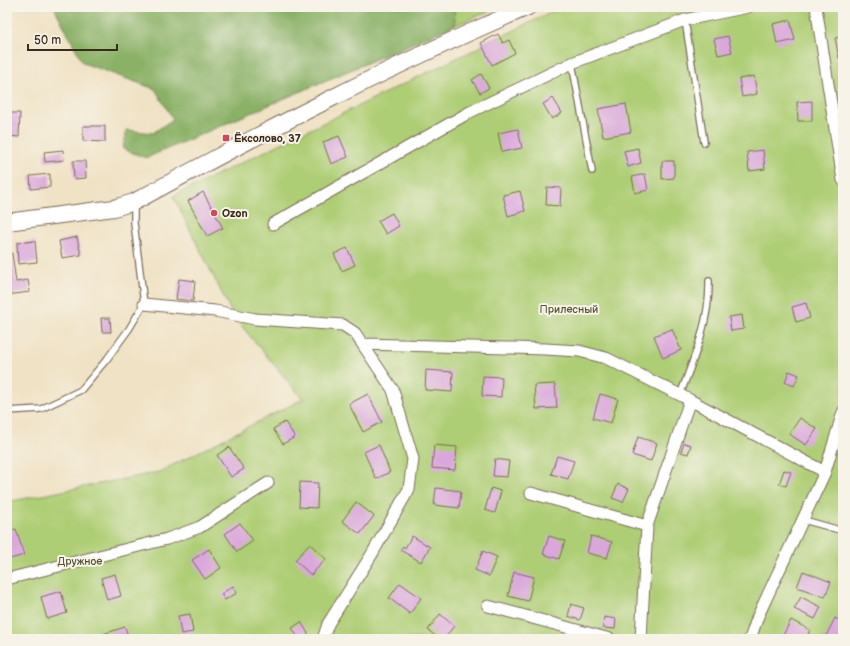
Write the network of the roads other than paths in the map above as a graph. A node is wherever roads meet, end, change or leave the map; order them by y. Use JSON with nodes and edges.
{"nodes":[{"id":1,"x":528,"y":7,"type":"edge"},
{"id":2,"x":748,"y":7,"type":"edge"},
{"id":3,"x":816,"y":7,"type":"edge"},
{"id":4,"x":685,"y":20,"type":"junction"},
{"id":5,"x":572,"y":63,"type":"junction"},
{"id":6,"x":704,"y":142,"type":"dead end"},
{"id":7,"x":592,"y":171,"type":"dead end"},
{"id":8,"x":843,"y":180,"type":"edge"},
{"id":9,"x":134,"y":202,"type":"junction"},
{"id":10,"x":7,"y":222,"type":"edge"},
{"id":11,"x":273,"y":224,"type":"dead end"},
{"id":12,"x":709,"y":281,"type":"dead end"},
{"id":13,"x":144,"y":304,"type":"junction"},
{"id":14,"x":364,"y":344,"type":"junction"},
{"id":15,"x":685,"y":397,"type":"junction"},
{"id":16,"x":7,"y":411,"type":"edge"},
{"id":17,"x":843,"y":412,"type":"edge"},
{"id":18,"x":825,"y":472,"type":"junction"},
{"id":19,"x":268,"y":483,"type":"dead end"},
{"id":20,"x":531,"y":493,"type":"dead end"},
{"id":21,"x":804,"y":520,"type":"junction"},
{"id":22,"x":647,"y":526,"type":"junction"},
{"id":23,"x":843,"y":531,"type":"edge"},
{"id":24,"x":7,"y":579,"type":"edge"},
{"id":25,"x":488,"y":606,"type":"dead end"},
{"id":26,"x":323,"y":639,"type":"edge"},
{"id":27,"x":610,"y":639,"type":"edge"},
{"id":28,"x":641,"y":639,"type":"edge"},
{"id":29,"x":750,"y":639,"type":"edge"}],
"edges":[{"from":1,"to":9,"type":"street"},
{"from":2,"to":4,"type":"street"},
{"from":3,"to":8,"type":"street"},
{"from":4,"to":5,"type":"street"},
{"from":4,"to":6,"type":"lane"},
{"from":5,"to":7,"type":"lane"},
{"from":5,"to":11,"type":"street"},
{"from":9,"to":10,"type":"street"},
{"from":9,"to":13,"type":"lane"},
{"from":12,"to":15,"type":"lane"},
{"from":13,"to":14,"type":"street"},
{"from":13,"to":16,"type":"lane"},
{"from":14,"to":15,"type":"street"},
{"from":14,"to":26,"type":"street"},
{"from":15,"to":18,"type":"street"},
{"from":15,"to":22,"type":"street"},
{"from":17,"to":18,"type":"street"},
{"from":18,"to":21,"type":"street"},
{"from":19,"to":24,"type":"street"},
{"from":20,"to":22,"type":"street"},
{"from":21,"to":23,"type":"lane"},
{"from":21,"to":29,"type":"street"},
{"from":22,"to":28,"type":"street"},
{"from":25,"to":27,"type":"street"}]}
